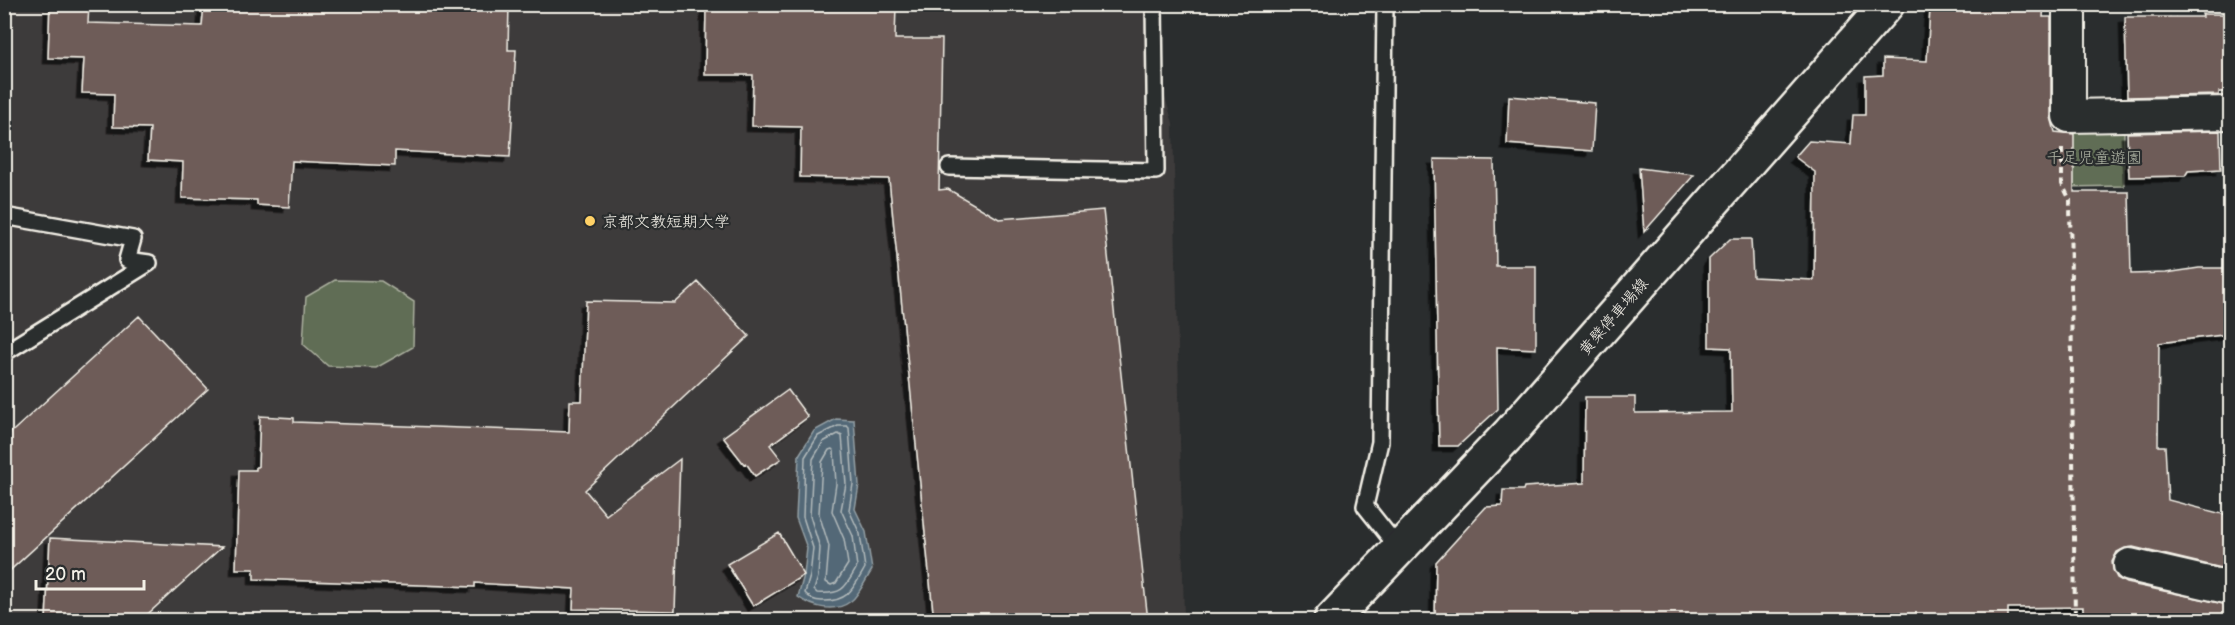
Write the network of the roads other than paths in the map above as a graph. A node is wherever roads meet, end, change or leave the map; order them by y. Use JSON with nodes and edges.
{"nodes":[{"id":1,"x":1154,"y":4,"type":"edge"},
{"id":2,"x":1385,"y":4,"type":"edge"},
{"id":3,"x":1887,"y":4,"type":"edge"},
{"id":4,"x":2069,"y":4,"type":"edge"},
{"id":5,"x":2230,"y":113,"type":"edge"},
{"id":6,"x":949,"y":167,"type":"dead end"},
{"id":7,"x":4,"y":216,"type":"edge"},
{"id":8,"x":4,"y":353,"type":"edge"},
{"id":9,"x":1400,"y":549,"type":"junction"},
{"id":10,"x":2130,"y":565,"type":"dead end"},
{"id":11,"x":2230,"y":588,"type":"edge"},
{"id":12,"x":1331,"y":621,"type":"edge"}],
"edges":[{"from":1,"to":6,"type":"lane"},
{"from":2,"to":9,"type":"lane"},
{"from":3,"to":9,"type":"main road","name":"黄檗停車場線"},
{"from":4,"to":5,"type":"street"},
{"from":7,"to":8,"type":"lane"},
{"from":9,"to":12,"type":"main road","name":"黄檗停車場線"},
{"from":10,"to":11,"type":"street"}]}
